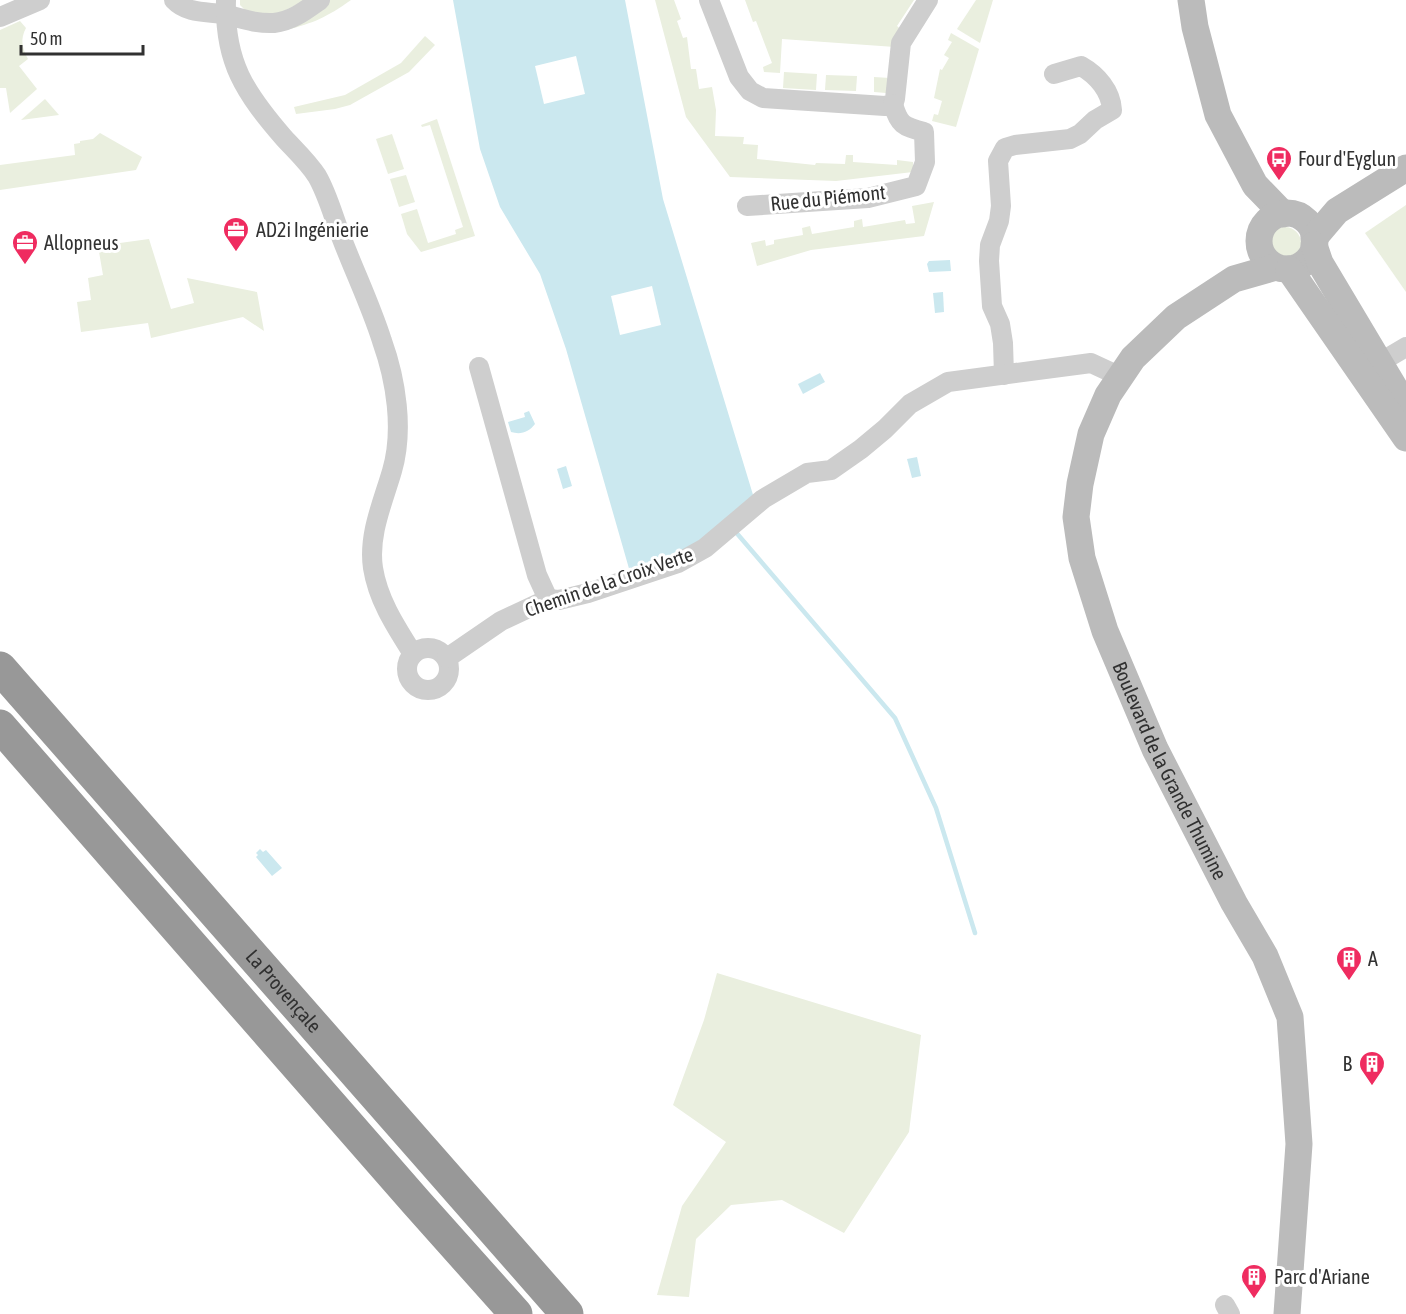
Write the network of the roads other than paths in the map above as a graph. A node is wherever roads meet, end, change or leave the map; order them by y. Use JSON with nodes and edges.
{"nodes":[{"id":1,"x":40,"y":0,"type":"edge"},
{"id":2,"x":174,"y":0,"type":"edge"},
{"id":3,"x":320,"y":0,"type":"edge"},
{"id":4,"x":709,"y":0,"type":"edge"},
{"id":5,"x":928,"y":0,"type":"edge"},
{"id":6,"x":1191,"y":0,"type":"edge"},
{"id":7,"x":226,"y":7,"type":"edge"},
{"id":8,"x":0,"y":17,"type":"edge"},
{"id":9,"x":1054,"y":74,"type":"dead end"},
{"id":10,"x":892,"y":104,"type":"junction"},
{"id":11,"x":1406,"y":168,"type":"edge"},
{"id":12,"x":1256,"y":185,"type":"junction"},
{"id":13,"x":747,"y":206,"type":"dead end"},
{"id":14,"x":1303,"y":229,"type":"junction"},
{"id":15,"x":1259,"y":236,"type":"junction"},
{"id":16,"x":1283,"y":268,"type":"junction"},
{"id":17,"x":1234,"y":279,"type":"junction"},
{"id":18,"x":1406,"y":347,"type":"edge"},
{"id":19,"x":1379,"y":363,"type":"junction"},
{"id":20,"x":479,"y":367,"type":"dead end"},
{"id":21,"x":1004,"y":375,"type":"junction"},
{"id":22,"x":1119,"y":376,"type":"junction"},
{"id":23,"x":1406,"y":407,"type":"edge"},
{"id":24,"x":1406,"y":438,"type":"edge"},
{"id":25,"x":548,"y":599,"type":"junction"},
{"id":26,"x":413,"y":654,"type":"junction"},
{"id":27,"x":447,"y":658,"type":"junction"},
{"id":28,"x":0,"y":668,"type":"edge"},
{"id":29,"x":0,"y":726,"type":"edge"},
{"id":30,"x":516,"y":1314,"type":"edge"},
{"id":31,"x":567,"y":1314,"type":"edge"},
{"id":32,"x":1287,"y":1314,"type":"edge"}],
"edges":[{"from":1,"to":8,"type":"street"},
{"from":2,"to":7,"type":"street"},
{"from":3,"to":7,"type":"street"},
{"from":4,"to":10,"type":"street"},
{"from":5,"to":10,"type":"street"},
{"from":6,"to":12,"type":"street"},
{"from":7,"to":26,"type":"street"},
{"from":9,"to":21,"type":"street"},
{"from":10,"to":13,"type":"street","name":"Rue du Piémont"},
{"from":11,"to":14,"type":"street"},
{"from":12,"to":14,"type":"street"},
{"from":12,"to":15,"type":"street"},
{"from":14,"to":15,"type":"street"},
{"from":14,"to":16,"type":"street"},
{"from":14,"to":19,"type":"street"},
{"from":15,"to":16,"type":"street"},
{"from":15,"to":17,"type":"street","name":"Boulevard de la Grande Thumine"},
{"from":16,"to":17,"type":"street","name":"Boulevard de la Grande Thumine"},
{"from":16,"to":24,"type":"street"},
{"from":17,"to":22,"type":"street","name":"Boulevard de la Grande Thumine"},
{"from":18,"to":19,"type":"street"},
{"from":19,"to":23,"type":"street"},
{"from":20,"to":25,"type":"street"},
{"from":21,"to":22,"type":"street","name":"Chemin de la Croix Verte"},
{"from":21,"to":25,"type":"street","name":"Chemin de la Croix Verte"},
{"from":22,"to":32,"type":"street","name":"Boulevard de la Grande Thumine"},
{"from":25,"to":27,"type":"street","name":"Chemin de la Croix Verte"},
{"from":26,"to":27,"type":"street"},
{"from":26,"to":27,"type":"street"},
{"from":28,"to":31,"type":"highway","name":"La Provençale"},
{"from":29,"to":30,"type":"highway","name":"La Provençale"}]}
